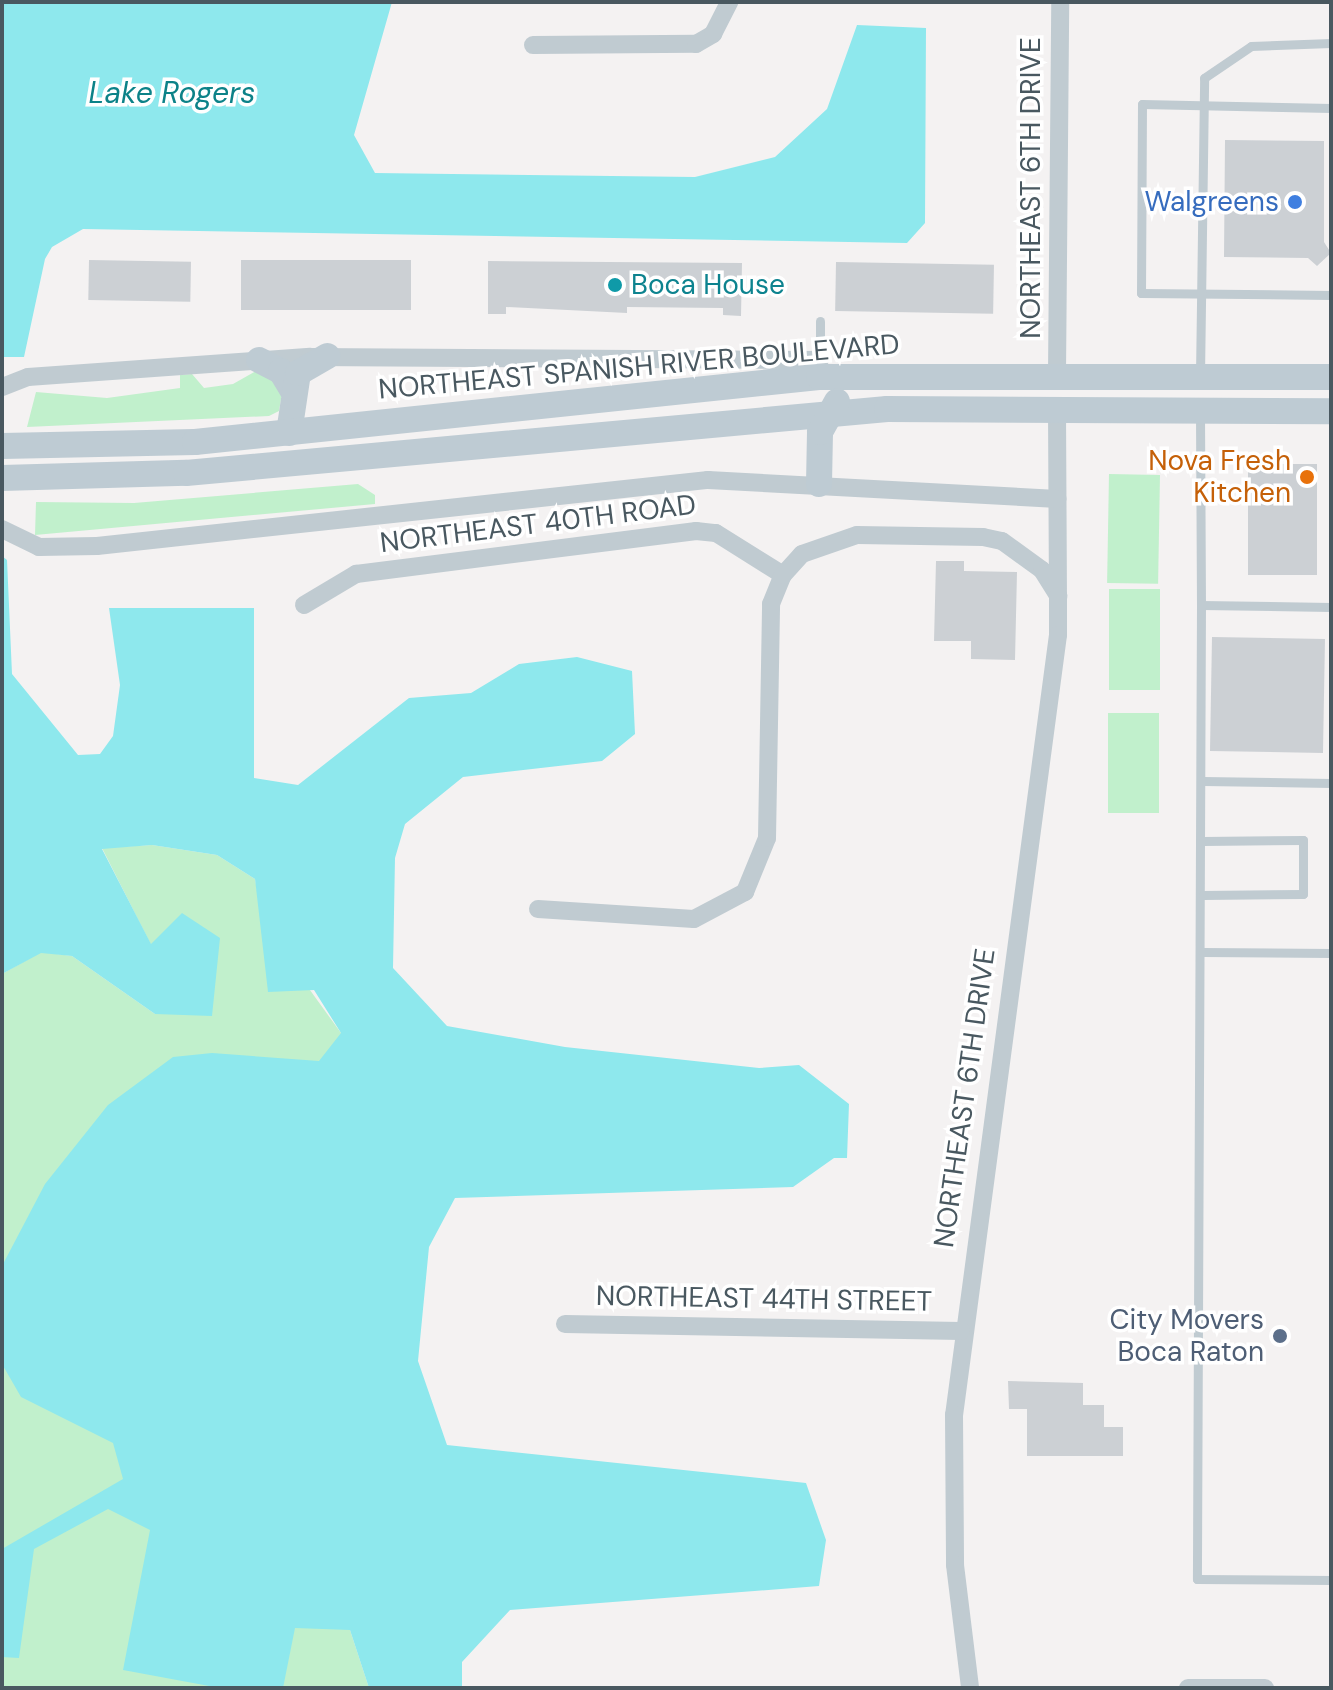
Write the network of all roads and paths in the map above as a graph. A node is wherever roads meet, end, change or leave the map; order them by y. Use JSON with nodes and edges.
{"nodes":[{"id":1,"x":1060,"y":2,"type":"edge"},
{"id":2,"x":727,"y":9,"type":"edge"},
{"id":3,"x":1331,"y":43,"type":"edge"},
{"id":4,"x":533,"y":45,"type":"dead end"},
{"id":5,"x":1202,"y":106,"type":"junction"},
{"id":6,"x":1331,"y":108,"type":"edge"},
{"id":7,"x":1199,"y":293,"type":"junction"},
{"id":8,"x":1331,"y":295,"type":"edge"},
{"id":9,"x":820,"y":321,"type":"dead end"},
{"id":10,"x":328,"y":356,"type":"junction"},
{"id":11,"x":259,"y":360,"type":"junction"},
{"id":12,"x":820,"y":368,"type":"junction"},
{"id":13,"x":951,"y":374,"type":"junction"},
{"id":14,"x":1057,"y":374,"type":"junction"},
{"id":15,"x":1200,"y":376,"type":"junction"},
{"id":16,"x":1331,"y":377,"type":"edge"},
{"id":17,"x":2,"y":387,"type":"edge"},
{"id":18,"x":292,"y":389,"type":"junction"},
{"id":19,"x":1057,"y":410,"type":"junction"},
{"id":20,"x":1200,"y":410,"type":"junction"},
{"id":21,"x":1331,"y":411,"type":"edge"},
{"id":22,"x":826,"y":413,"type":"junction"},
{"id":23,"x":661,"y":428,"type":"junction"},
{"id":24,"x":289,"y":433,"type":"junction"},
{"id":25,"x":14,"y":446,"type":"edge"},
{"id":26,"x":13,"y":478,"type":"edge"},
{"id":27,"x":819,"y":484,"type":"junction"},
{"id":28,"x":1057,"y":499,"type":"junction"},
{"id":29,"x":2,"y":529,"type":"edge"},
{"id":30,"x":783,"y":575,"type":"junction"},
{"id":31,"x":1058,"y":596,"type":"junction"},
{"id":32,"x":304,"y":605,"type":"dead end"},
{"id":33,"x":1201,"y":605,"type":"junction"},
{"id":34,"x":1331,"y":607,"type":"edge"},
{"id":35,"x":1203,"y":781,"type":"junction"},
{"id":36,"x":1331,"y":783,"type":"edge"},
{"id":37,"x":1203,"y":841,"type":"junction"},
{"id":38,"x":1203,"y":895,"type":"junction"},
{"id":39,"x":538,"y":909,"type":"dead end"},
{"id":40,"x":1203,"y":952,"type":"junction"},
{"id":41,"x":1331,"y":953,"type":"edge"},
{"id":42,"x":565,"y":1324,"type":"dead end"},
{"id":43,"x":961,"y":1331,"type":"junction"},
{"id":44,"x":1331,"y":1580,"type":"edge"},
{"id":45,"x":970,"y":1688,"type":"edge"},
{"id":46,"x":1188,"y":1688,"type":"edge"},
{"id":47,"x":1265,"y":1688,"type":"edge"}],
"edges":[{"from":1,"to":14,"type":"street","name":"NORTHEAST 6TH DRIVE"},
{"from":2,"to":4,"type":"street"},
{"from":3,"to":5,"type":"lane"},
{"from":5,"to":6,"type":"lane"},
{"from":5,"to":7,"type":"lane"},
{"from":5,"to":7,"type":"lane"},
{"from":7,"to":8,"type":"lane"},
{"from":7,"to":15,"type":"lane"},
{"from":9,"to":12,"type":"lane"},
{"from":10,"to":11,"type":"street","name":"NORTHEAST SPANISH RIVER BOULEVARD"},
{"from":10,"to":12,"type":"street","name":"NORTHEAST SPANISH RIVER BOULEVARD"},
{"from":10,"to":18,"type":"main road"},
{"from":11,"to":17,"type":"street","name":"NORTHEAST SPANISH RIVER BOULEVARD"},
{"from":11,"to":18,"type":"main road"},
{"from":12,"to":13,"type":"main road","name":"NORTHEAST SPANISH RIVER BOULEVARD"},
{"from":12,"to":23,"type":"main road"},
{"from":12,"to":24,"type":"main road","name":"NORTHEAST SPANISH RIVER BOULEVARD"},
{"from":13,"to":14,"type":"main road","name":"NORTHEAST SPANISH RIVER BOULEVARD"},
{"from":13,"to":22,"type":"main road"},
{"from":14,"to":15,"type":"main road","name":"NORTHEAST SPANISH RIVER BOULEVARD"},
{"from":15,"to":16,"type":"main road","name":"NORTHEAST SPANISH RIVER BOULEVARD"},
{"from":18,"to":24,"type":"main road"},
{"from":19,"to":20,"type":"main road"},
{"from":19,"to":22,"type":"main road"},
{"from":19,"to":28,"type":"street","name":"NORTHEAST 6TH DRIVE"},
{"from":20,"to":21,"type":"main road"},
{"from":20,"to":33,"type":"lane"},
{"from":22,"to":23,"type":"main road"},
{"from":22,"to":27,"type":"main road"},
{"from":23,"to":26,"type":"main road"},
{"from":24,"to":25,"type":"main road","name":"NORTHEAST SPANISH RIVER BOULEVARD"},
{"from":27,"to":28,"type":"street"},
{"from":27,"to":29,"type":"street"},
{"from":28,"to":31,"type":"street","name":"NORTHEAST 6TH DRIVE"},
{"from":30,"to":31,"type":"street"},
{"from":30,"to":32,"type":"street","name":"NORTHEAST 40TH ROAD"},
{"from":30,"to":39,"type":"street"},
{"from":31,"to":43,"type":"street","name":"NORTHEAST 6TH DRIVE"},
{"from":33,"to":34,"type":"lane"},
{"from":33,"to":35,"type":"lane"},
{"from":35,"to":36,"type":"lane"},
{"from":35,"to":37,"type":"lane"},
{"from":37,"to":38,"type":"lane"},
{"from":37,"to":38,"type":"lane"},
{"from":38,"to":40,"type":"lane"},
{"from":40,"to":41,"type":"lane"},
{"from":40,"to":44,"type":"lane"},
{"from":42,"to":43,"type":"street","name":"NORTHEAST 44TH STREET"},
{"from":43,"to":45,"type":"street","name":"NORTHEAST 6TH DRIVE"},
{"from":46,"to":47,"type":"street"}]}
